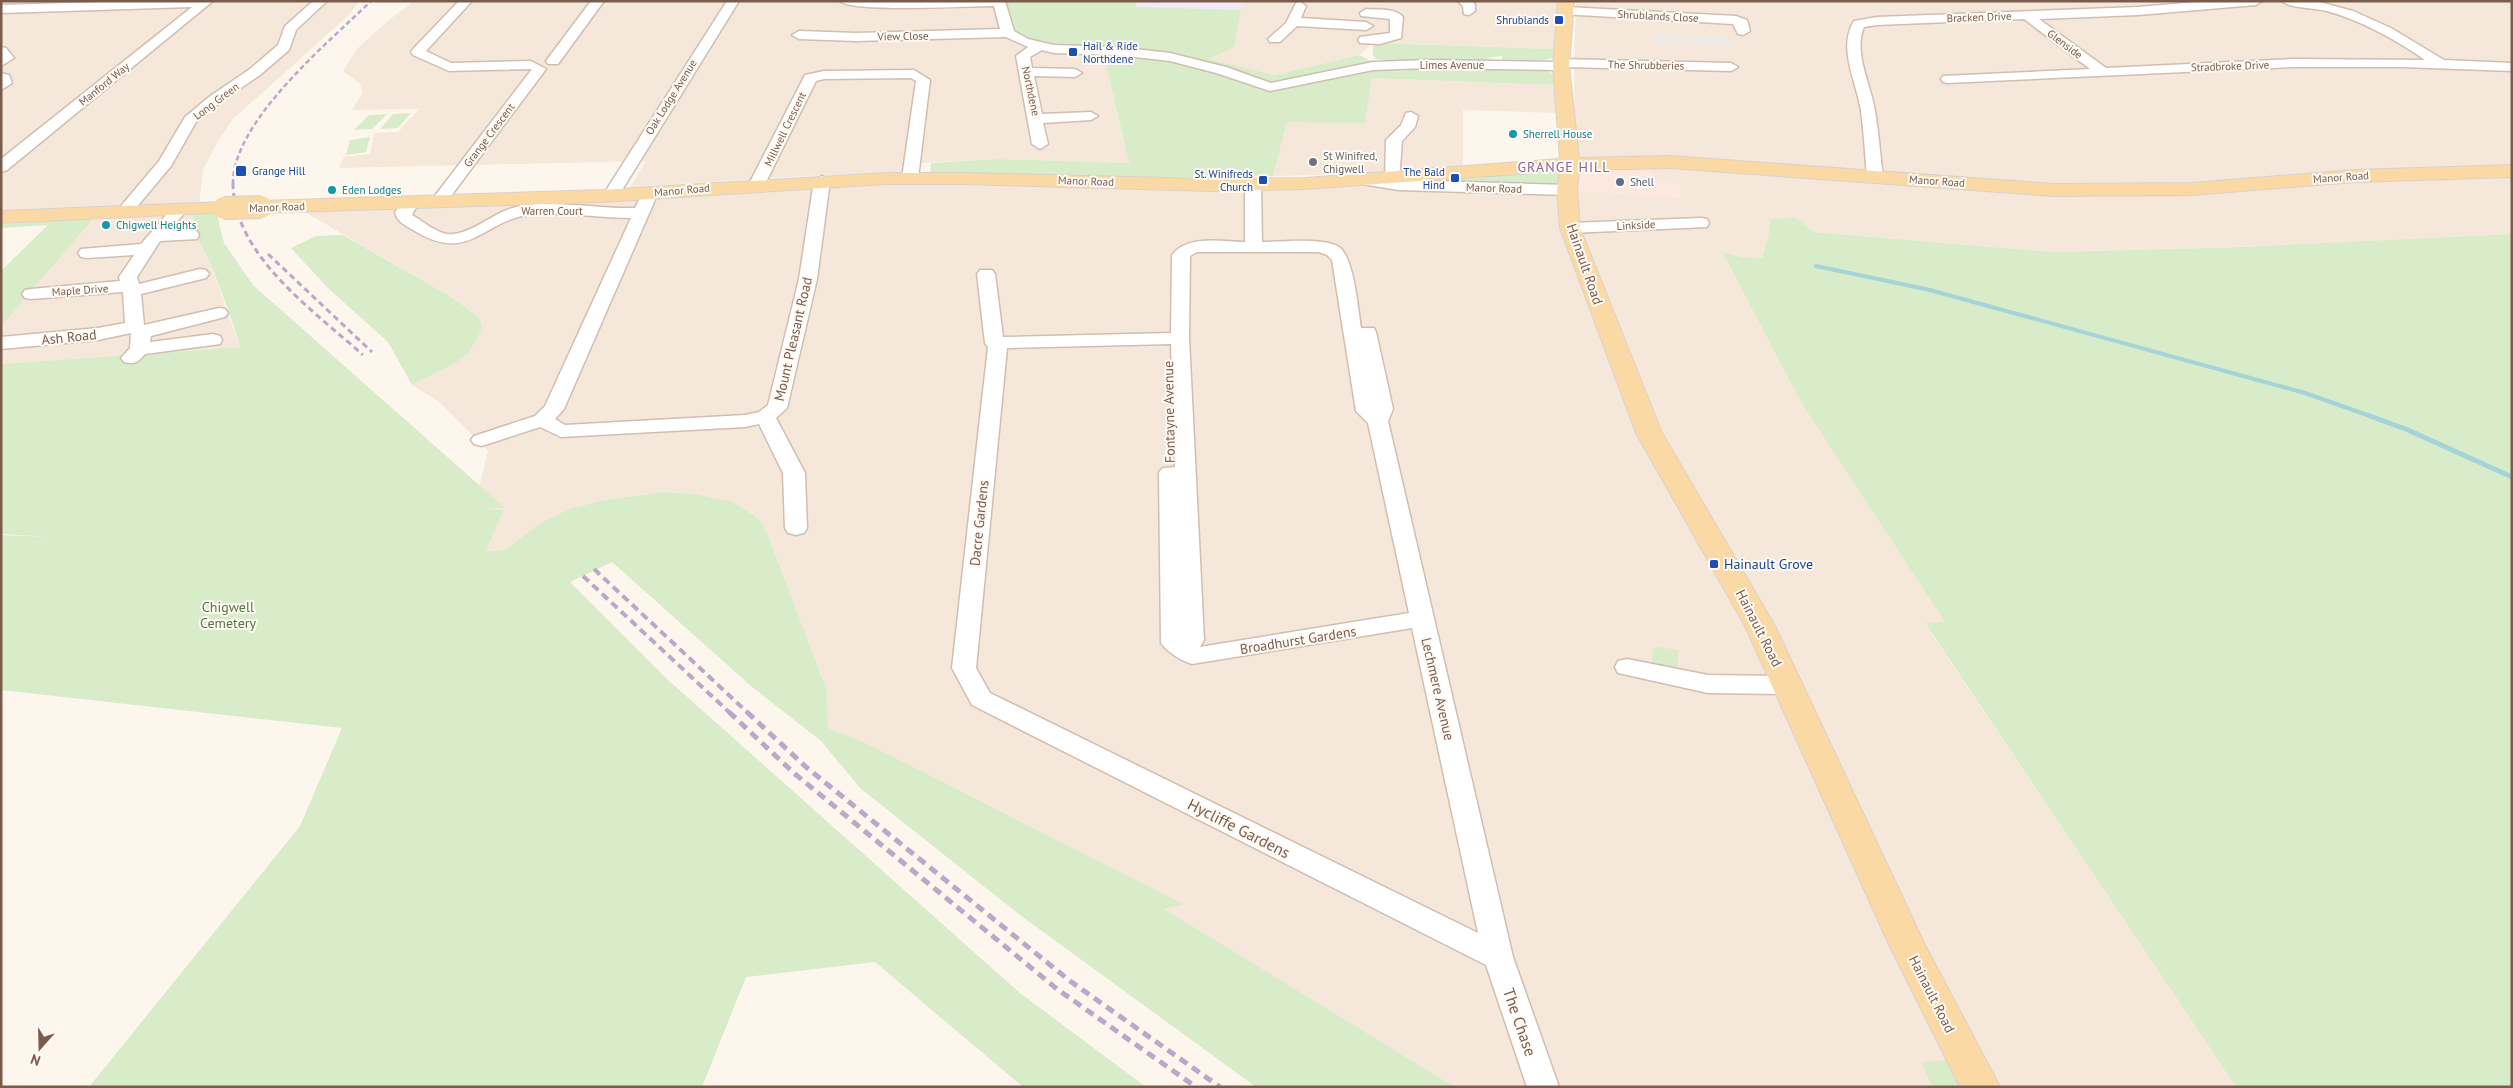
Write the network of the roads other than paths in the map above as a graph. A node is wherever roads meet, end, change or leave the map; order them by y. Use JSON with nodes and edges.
{"nodes":[{"id":1,"x":6,"y":1,"type":"edge"},
{"id":2,"x":321,"y":1,"type":"edge"},
{"id":3,"x":466,"y":1,"type":"edge"},
{"id":4,"x":598,"y":1,"type":"edge"},
{"id":5,"x":733,"y":1,"type":"edge"},
{"id":6,"x":846,"y":1,"type":"edge"},
{"id":7,"x":2256,"y":1,"type":"edge"},
{"id":8,"x":2288,"y":1,"type":"edge"},
{"id":9,"x":206,"y":2,"type":"edge"},
{"id":10,"x":999,"y":2,"type":"edge"},
{"id":11,"x":1,"y":5,"type":"edge"},
{"id":12,"x":1286,"y":5,"type":"dead end"},
{"id":13,"x":1566,"y":6,"type":"edge"},
{"id":14,"x":1,"y":9,"type":"edge"},
{"id":15,"x":1366,"y":13,"type":"edge"},
{"id":16,"x":2026,"y":15,"type":"junction"},
{"id":17,"x":1294,"y":22,"type":"junction"},
{"id":18,"x":1743,"y":31,"type":"dead end"},
{"id":19,"x":1008,"y":33,"type":"junction"},
{"id":20,"x":798,"y":35,"type":"dead end"},
{"id":21,"x":1275,"y":39,"type":"dead end"},
{"id":22,"x":1365,"y":40,"type":"junction"},
{"id":23,"x":1039,"y":46,"type":"junction"},
{"id":24,"x":1,"y":51,"type":"edge"},
{"id":25,"x":1,"y":62,"type":"edge"},
{"id":26,"x":2439,"y":63,"type":"junction"},
{"id":27,"x":1561,"y":65,"type":"junction"},
{"id":28,"x":1373,"y":66,"type":"junction"},
{"id":29,"x":535,"y":67,"type":"junction"},
{"id":30,"x":1731,"y":67,"type":"dead end"},
{"id":31,"x":2512,"y":67,"type":"edge"},
{"id":32,"x":1026,"y":72,"type":"junction"},
{"id":33,"x":2103,"y":72,"type":"junction"},
{"id":34,"x":1075,"y":73,"type":"dead end"},
{"id":35,"x":1,"y":77,"type":"edge"},
{"id":36,"x":1948,"y":79,"type":"dead end"},
{"id":37,"x":1,"y":86,"type":"edge"},
{"id":38,"x":1091,"y":116,"type":"dead end"},
{"id":39,"x":1410,"y":116,"type":"dead end"},
{"id":40,"x":1037,"y":119,"type":"junction"},
{"id":41,"x":1040,"y":144,"type":"dead end"},
{"id":42,"x":1,"y":167,"type":"edge"},
{"id":43,"x":2512,"y":171,"type":"edge"},
{"id":44,"x":1568,"y":177,"type":"junction"},
{"id":45,"x":1875,"y":177,"type":"junction"},
{"id":46,"x":910,"y":178,"type":"junction"},
{"id":47,"x":1393,"y":178,"type":"junction"},
{"id":48,"x":1362,"y":180,"type":"junction"},
{"id":49,"x":822,"y":181,"type":"junction"},
{"id":50,"x":757,"y":184,"type":"junction"},
{"id":51,"x":1253,"y":184,"type":"junction"},
{"id":52,"x":650,"y":193,"type":"junction"},
{"id":53,"x":611,"y":195,"type":"junction"},
{"id":54,"x":439,"y":201,"type":"junction"},
{"id":55,"x":411,"y":202,"type":"junction"},
{"id":56,"x":179,"y":210,"type":"junction"},
{"id":57,"x":124,"y":212,"type":"junction"},
{"id":58,"x":640,"y":214,"type":"junction"},
{"id":59,"x":1,"y":217,"type":"edge"},
{"id":60,"x":1701,"y":222,"type":"dead end"},
{"id":61,"x":1570,"y":228,"type":"junction"},
{"id":62,"x":191,"y":235,"type":"dead end"},
{"id":63,"x":150,"y":243,"type":"junction"},
{"id":64,"x":1254,"y":245,"type":"junction"},
{"id":65,"x":87,"y":253,"type":"dead end"},
{"id":66,"x":200,"y":274,"type":"dead end"},
{"id":67,"x":986,"y":274,"type":"dead end"},
{"id":68,"x":131,"y":289,"type":"junction"},
{"id":69,"x":31,"y":294,"type":"dead end"},
{"id":70,"x":219,"y":313,"type":"dead end"},
{"id":71,"x":1174,"y":338,"type":"junction"},
{"id":72,"x":213,"y":340,"type":"dead end"},
{"id":73,"x":137,"y":342,"type":"junction"},
{"id":74,"x":1,"y":343,"type":"edge"},
{"id":75,"x":996,"y":343,"type":"junction"},
{"id":76,"x":765,"y":417,"type":"junction"},
{"id":77,"x":542,"y":420,"type":"junction"},
{"id":78,"x":481,"y":440,"type":"dead end"},
{"id":79,"x":796,"y":528,"type":"dead end"},
{"id":80,"x":1422,"y":619,"type":"junction"},
{"id":81,"x":1184,"y":645,"type":"joint"},
{"id":82,"x":1627,"y":667,"type":"dead end"},
{"id":83,"x":1787,"y":685,"type":"junction"},
{"id":84,"x":981,"y":699,"type":"joint"},
{"id":85,"x":1498,"y":957,"type":"junction"},
{"id":86,"x":1543,"y":1087,"type":"edge"},
{"id":87,"x":1980,"y":1087,"type":"edge"}],
"edges":[{"from":1,"to":11,"type":"street"},
{"from":2,"to":57,"type":"street","name":"Long Green"},
{"from":3,"to":29,"type":"street","name":"Grange Crescent"},
{"from":4,"to":29,"type":"street","name":"Grange Crescent"},
{"from":5,"to":53,"type":"street","name":"Oak Lodge Avenue"},
{"from":6,"to":10,"type":"street"},
{"from":7,"to":16,"type":"street","name":"Bracken Drive"},
{"from":8,"to":26,"type":"street"},
{"from":9,"to":14,"type":"street"},
{"from":9,"to":42,"type":"street","name":"Manford Way"},
{"from":10,"to":19,"type":"street"},
{"from":12,"to":17,"type":"street"},
{"from":13,"to":18,"type":"street","name":"Shrublands Close"},
{"from":13,"to":27,"type":"main road","name":"Hainault Road"},
{"from":15,"to":17,"type":"street"},
{"from":15,"to":22,"type":"street"},
{"from":15,"to":22,"type":"street"},
{"from":16,"to":33,"type":"street","name":"Glenside"},
{"from":16,"to":45,"type":"street","name":"Bracken Drive"},
{"from":17,"to":21,"type":"street"},
{"from":19,"to":20,"type":"street","name":"View Close"},
{"from":19,"to":23,"type":"street","name":"Limes Avenue"},
{"from":22,"to":28,"type":"street"},
{"from":23,"to":28,"type":"street","name":"Limes Avenue"},
{"from":23,"to":32,"type":"street","name":"Northdene"},
{"from":24,"to":25,"type":"street"},
{"from":26,"to":31,"type":"street","name":"Stradbroke Drive"},
{"from":26,"to":33,"type":"street","name":"Stradbroke Drive"},
{"from":27,"to":28,"type":"street","name":"Limes Avenue"},
{"from":27,"to":30,"type":"street","name":"The Shrubberies"},
{"from":27,"to":44,"type":"main road","name":"Hainault Road"},
{"from":29,"to":54,"type":"street","name":"Grange Crescent"},
{"from":32,"to":34,"type":"street"},
{"from":32,"to":40,"type":"street","name":"Northdene"},
{"from":33,"to":36,"type":"street","name":"Stradbroke Drive"},
{"from":35,"to":37,"type":"street"},
{"from":38,"to":40,"type":"street"},
{"from":39,"to":47,"type":"street"},
{"from":40,"to":41,"type":"street","name":"Northdene"},
{"from":43,"to":45,"type":"main road","name":"Manor Road"},
{"from":44,"to":45,"type":"main road","name":"Manor Road"},
{"from":44,"to":47,"type":"main road","name":"Manor Road"},
{"from":44,"to":48,"type":"street","name":"Manor Road"},
{"from":44,"to":61,"type":"main road","name":"Hainault Road"},
{"from":46,"to":49,"type":"main road","name":"Manor Road"},
{"from":46,"to":50,"type":"street","name":"Millwell Crescent"},
{"from":46,"to":51,"type":"main road","name":"Manor Road"},
{"from":47,"to":48,"type":"main road","name":"Manor Road"},
{"from":48,"to":51,"type":"main road","name":"Manor Road"},
{"from":49,"to":50,"type":"main road","name":"Manor Road"},
{"from":49,"to":76,"type":"street","name":"Mount Pleasant Road"},
{"from":50,"to":52,"type":"main road","name":"Manor Road"},
{"from":51,"to":64,"type":"street"},
{"from":52,"to":53,"type":"main road","name":"Manor Road"},
{"from":52,"to":58,"type":"street"},
{"from":53,"to":54,"type":"main road","name":"Manor Road"},
{"from":54,"to":55,"type":"main road","name":"Manor Road"},
{"from":55,"to":56,"type":"main road","name":"Manor Road","bridge":true},
{"from":55,"to":58,"type":"street","name":"Warren Court"},
{"from":56,"to":57,"type":"main road","name":"Manor Road"},
{"from":56,"to":63,"type":"street"},
{"from":57,"to":59,"type":"main road","name":"Manor Road"},
{"from":58,"to":77,"type":"street"},
{"from":60,"to":61,"type":"street","name":"Linkside"},
{"from":61,"to":83,"type":"main road","name":"Hainault Road"},
{"from":62,"to":63,"type":"street"},
{"from":63,"to":65,"type":"street"},
{"from":63,"to":68,"type":"street"},
{"from":64,"to":71,"type":"street","name":"Fontayne Avenue"},
{"from":64,"to":80,"type":"street","name":"Lechmere Avenue"},
{"from":66,"to":68,"type":"street","name":"Maple Drive"},
{"from":67,"to":75,"type":"street","name":"Dacre Gardens"},
{"from":68,"to":69,"type":"street","name":"Maple Drive"},
{"from":68,"to":73,"type":"street"},
{"from":70,"to":73,"type":"street"},
{"from":71,"to":75,"type":"street"},
{"from":71,"to":81,"type":"street","name":"Fontayne Avenue"},
{"from":72,"to":73,"type":"street"},
{"from":73,"to":74,"type":"street","name":"Ash Road"},
{"from":75,"to":84,"type":"street","name":"Dacre Gardens"},
{"from":76,"to":77,"type":"street","name":"Mount Pleasant Road"},
{"from":76,"to":79,"type":"street"},
{"from":77,"to":78,"type":"street"},
{"from":80,"to":81,"type":"street","name":"Broadhurst Gardens"},
{"from":80,"to":85,"type":"street","name":"Lechmere Avenue"},
{"from":82,"to":83,"type":"street"},
{"from":83,"to":87,"type":"main road","name":"Hainault Road"},
{"from":84,"to":85,"type":"street","name":"Hycliffe Gardens"},
{"from":85,"to":86,"type":"street","name":"The Chase"}]}
